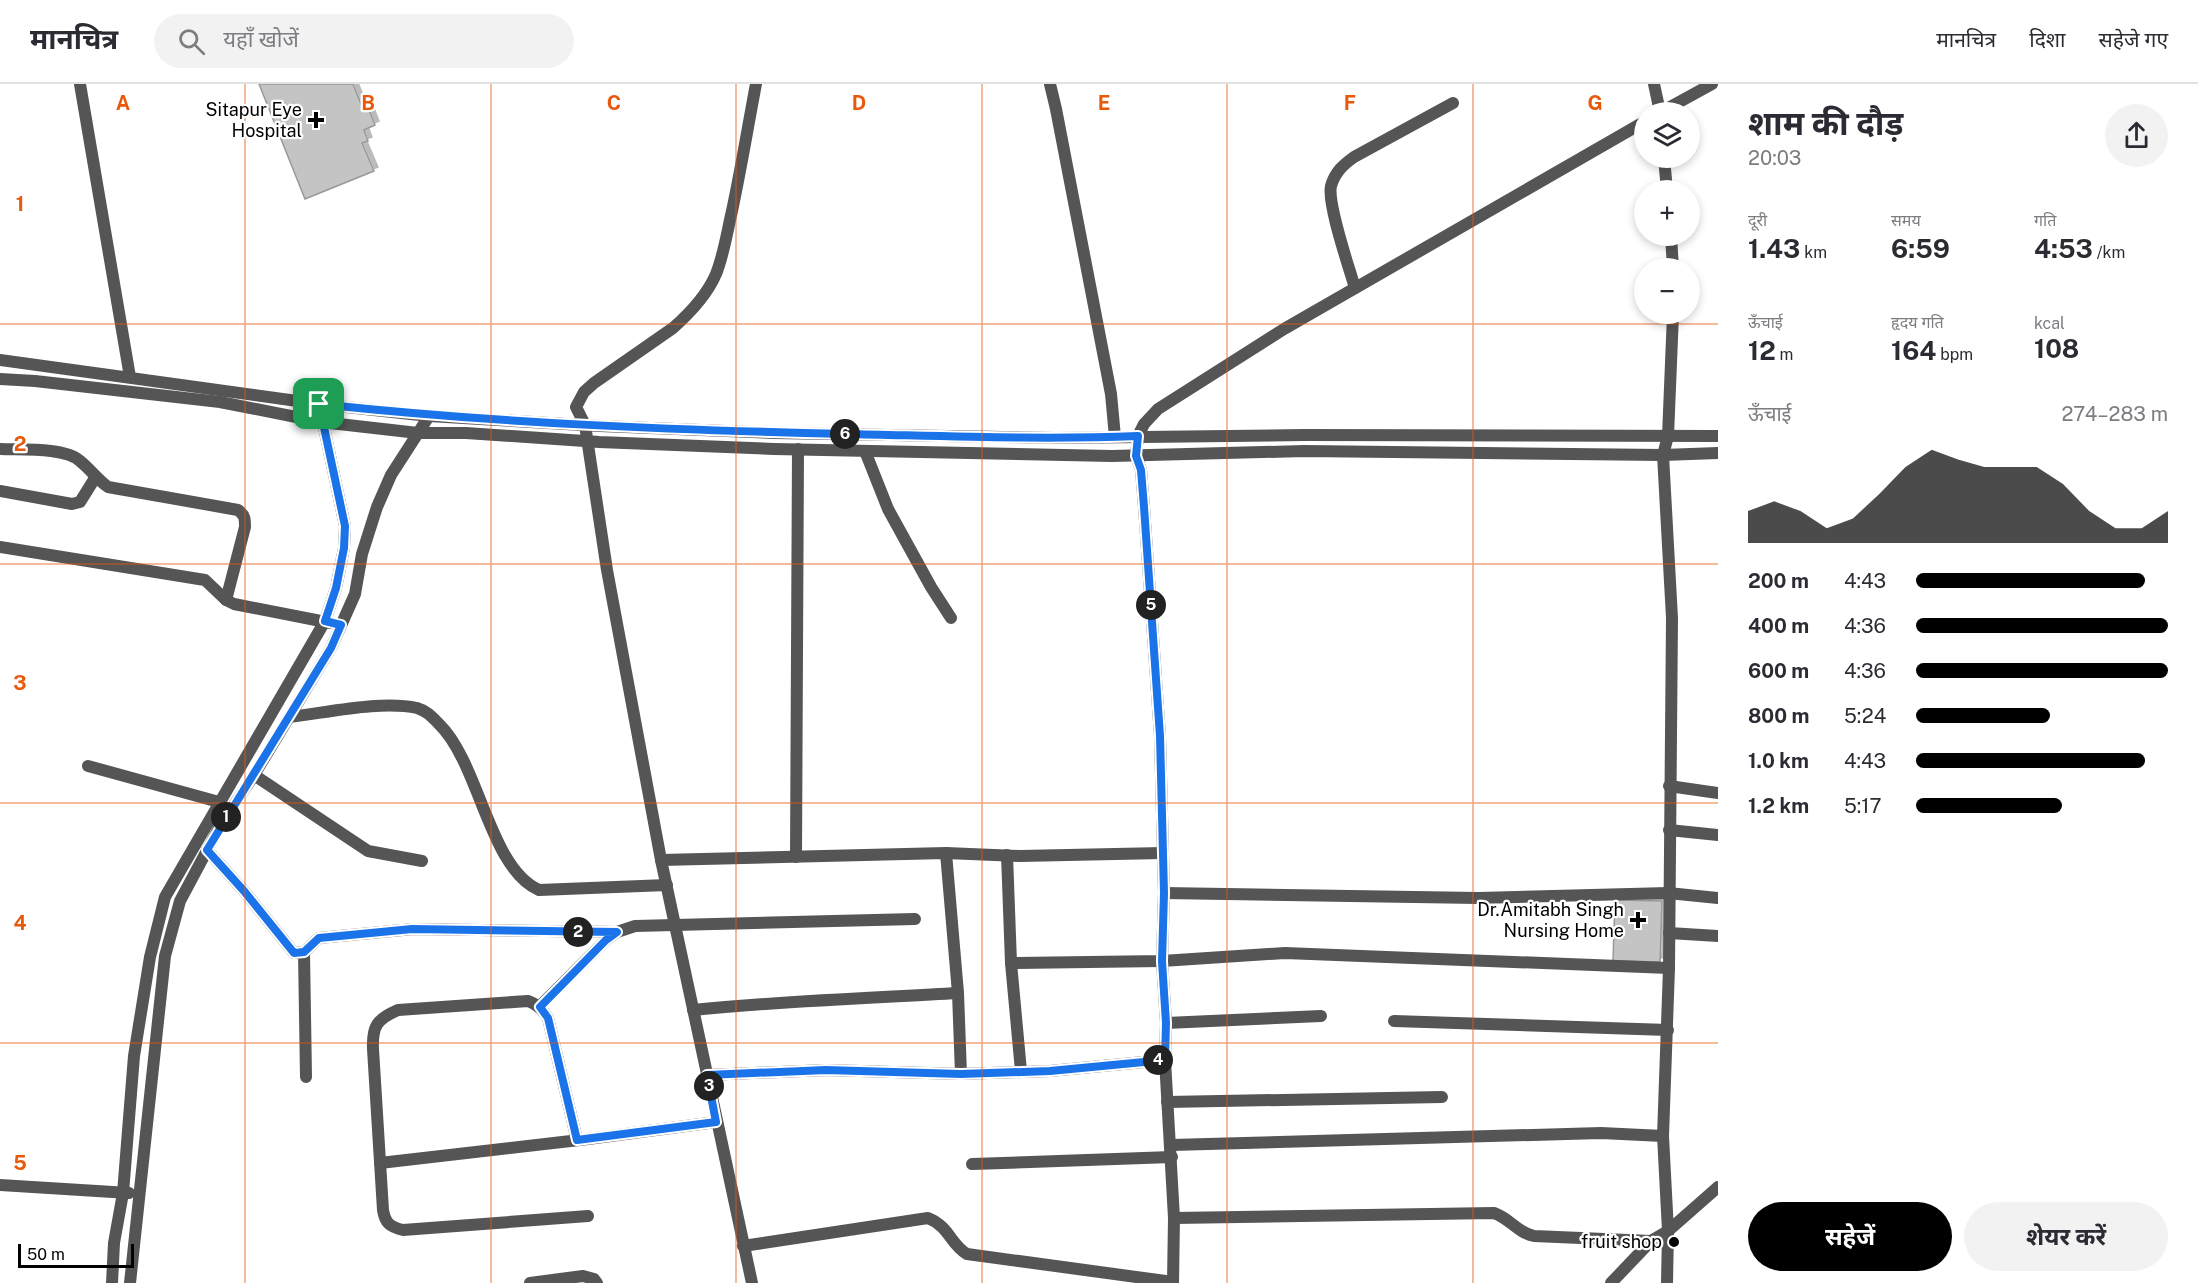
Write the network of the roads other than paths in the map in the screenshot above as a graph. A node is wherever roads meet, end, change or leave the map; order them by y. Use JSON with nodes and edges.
{"nodes":[{"id":1,"x":80,"y":84,"type":"edge"},
{"id":2,"x":756,"y":84,"type":"edge"},
{"id":3,"x":1050,"y":84,"type":"edge"},
{"id":4,"x":1654,"y":84,"type":"edge"},
{"id":5,"x":1712,"y":84,"type":"edge"},
{"id":6,"x":1658,"y":102,"type":"edge"},
{"id":7,"x":1679,"y":102,"type":"edge"},
{"id":8,"x":1453,"y":104,"type":"dead end"},
{"id":9,"x":1634,"y":128,"type":"edge"},
{"id":10,"x":1355,"y":288,"type":"junction"},
{"id":11,"x":1672,"y":324,"type":"edge"},
{"id":12,"x":0,"y":360,"type":"edge"},
{"id":13,"x":130,"y":377,"type":"junction"},
{"id":14,"x":0,"y":379,"type":"edge"},
{"id":15,"x":319,"y":404,"type":"junction"},
{"id":16,"x":429,"y":416,"type":"junction"},
{"id":17,"x":321,"y":422,"type":"junction"},
{"id":18,"x":585,"y":425,"type":"junction"},
{"id":19,"x":418,"y":432,"type":"junction"},
{"id":20,"x":1138,"y":436,"type":"junction"},
{"id":21,"x":1668,"y":436,"type":"junction"},
{"id":22,"x":1718,"y":436,"type":"edge"},
{"id":23,"x":1115,"y":437,"type":"junction"},
{"id":24,"x":587,"y":442,"type":"junction"},
{"id":25,"x":0,"y":448,"type":"edge"},
{"id":26,"x":798,"y":449,"type":"junction"},
{"id":27,"x":865,"y":451,"type":"junction"},
{"id":28,"x":1718,"y":453,"type":"edge"},
{"id":29,"x":1663,"y":455,"type":"junction"},
{"id":30,"x":1136,"y":456,"type":"junction"},
{"id":31,"x":95,"y":478,"type":"junction"},
{"id":32,"x":0,"y":490,"type":"edge"},
{"id":33,"x":0,"y":547,"type":"edge"},
{"id":34,"x":226,"y":600,"type":"junction"},
{"id":35,"x":951,"y":618,"type":"dead end"},
{"id":36,"x":325,"y":621,"type":"junction"},
{"id":37,"x":341,"y":625,"type":"junction"},
{"id":38,"x":289,"y":717,"type":"junction"},
{"id":39,"x":88,"y":765,"type":"dead end"},
{"id":40,"x":254,"y":775,"type":"junction"},
{"id":41,"x":1669,"y":786,"type":"junction"},
{"id":42,"x":1718,"y":793,"type":"edge"},
{"id":43,"x":219,"y":802,"type":"junction"},
{"id":44,"x":1669,"y":830,"type":"junction"},
{"id":45,"x":1718,"y":836,"type":"edge"},
{"id":46,"x":207,"y":850,"type":"junction"},
{"id":47,"x":946,"y":853,"type":"junction"},
{"id":48,"x":1163,"y":853,"type":"junction"},
{"id":49,"x":1007,"y":855,"type":"junction"},
{"id":50,"x":796,"y":857,"type":"junction"},
{"id":51,"x":662,"y":860,"type":"junction"},
{"id":52,"x":422,"y":861,"type":"dead end"},
{"id":53,"x":667,"y":885,"type":"junction"},
{"id":54,"x":1164,"y":893,"type":"junction"},
{"id":55,"x":1668,"y":893,"type":"junction"},
{"id":56,"x":1718,"y":898,"type":"edge"},
{"id":57,"x":915,"y":919,"type":"dead end"},
{"id":58,"x":675,"y":924,"type":"junction"},
{"id":59,"x":617,"y":932,"type":"junction"},
{"id":60,"x":1669,"y":933,"type":"junction"},
{"id":61,"x":1718,"y":936,"type":"edge"},
{"id":62,"x":304,"y":952,"type":"junction"},
{"id":63,"x":1162,"y":961,"type":"junction"},
{"id":64,"x":1011,"y":963,"type":"junction"},
{"id":65,"x":1669,"y":968,"type":"junction"},
{"id":66,"x":957,"y":993,"type":"junction"},
{"id":67,"x":540,"y":1007,"type":"junction"},
{"id":68,"x":693,"y":1010,"type":"junction"},
{"id":69,"x":1321,"y":1016,"type":"dead end"},
{"id":70,"x":1394,"y":1021,"type":"dead end"},
{"id":71,"x":1166,"y":1023,"type":"junction"},
{"id":72,"x":1668,"y":1030,"type":"junction"},
{"id":73,"x":1165,"y":1060,"type":"junction"},
{"id":74,"x":1021,"y":1071,"type":"junction"},
{"id":75,"x":961,"y":1074,"type":"junction"},
{"id":76,"x":707,"y":1075,"type":"junction"},
{"id":77,"x":306,"y":1077,"type":"dead end"},
{"id":78,"x":1442,"y":1097,"type":"dead end"},
{"id":79,"x":1167,"y":1102,"type":"junction"},
{"id":80,"x":716,"y":1122,"type":"junction"},
{"id":81,"x":1663,"y":1136,"type":"junction"},
{"id":82,"x":577,"y":1140,"type":"junction"},
{"id":83,"x":1171,"y":1151,"type":"junction"},
{"id":84,"x":380,"y":1163,"type":"junction"},
{"id":85,"x":972,"y":1164,"type":"dead end"},
{"id":86,"x":0,"y":1185,"type":"edge"},
{"id":87,"x":1718,"y":1186,"type":"edge"},
{"id":88,"x":123,"y":1193,"type":"junction"},
{"id":89,"x":139,"y":1194,"type":"junction"},
{"id":90,"x":588,"y":1216,"type":"dead end"},
{"id":91,"x":1174,"y":1218,"type":"junction"},
{"id":92,"x":1668,"y":1231,"type":"junction"},
{"id":93,"x":1651,"y":1241,"type":"junction"},
{"id":94,"x":743,"y":1246,"type":"junction"},
{"id":95,"x":130,"y":1280,"type":"edge"},
{"id":96,"x":112,"y":1283,"type":"edge"},
{"id":97,"x":144,"y":1283,"type":"edge"},
{"id":98,"x":530,"y":1283,"type":"edge"},
{"id":99,"x":597,"y":1283,"type":"edge"},
{"id":100,"x":752,"y":1283,"type":"edge"},
{"id":101,"x":1173,"y":1283,"type":"edge"},
{"id":102,"x":1611,"y":1283,"type":"edge"},
{"id":103,"x":1667,"y":1283,"type":"edge"}],
"edges":[{"from":1,"to":13,"type":"street"},
{"from":2,"to":18,"type":"street"},
{"from":3,"to":23,"type":"street"},
{"from":4,"to":6,"type":"street"},
{"from":5,"to":7,"type":"street"},
{"from":8,"to":10,"type":"street"},
{"from":9,"to":10,"type":"street"},
{"from":10,"to":20,"type":"street"},
{"from":11,"to":21,"type":"street"},
{"from":12,"to":13,"type":"street"},
{"from":13,"to":15,"type":"street"},
{"from":14,"to":17,"type":"street"},
{"from":15,"to":16,"type":"street"},
{"from":15,"to":17,"type":"street"},
{"from":16,"to":18,"type":"street"},
{"from":16,"to":19,"type":"street"},
{"from":17,"to":19,"type":"street"},
{"from":17,"to":36,"type":"street"},
{"from":18,"to":23,"type":"street"},
{"from":18,"to":24,"type":"street"},
{"from":19,"to":24,"type":"street"},
{"from":19,"to":37,"type":"street"},
{"from":20,"to":21,"type":"street"},
{"from":20,"to":23,"type":"street"},
{"from":20,"to":30,"type":"street"},
{"from":21,"to":22,"type":"street"},
{"from":21,"to":29,"type":"street"},
{"from":24,"to":26,"type":"street"},
{"from":24,"to":51,"type":"street"},
{"from":25,"to":31,"type":"street"},
{"from":26,"to":27,"type":"street"},
{"from":26,"to":50,"type":"street"},
{"from":27,"to":30,"type":"street"},
{"from":27,"to":35,"type":"street"},
{"from":28,"to":29,"type":"street"},
{"from":29,"to":30,"type":"street"},
{"from":29,"to":41,"type":"street"},
{"from":30,"to":48,"type":"street"},
{"from":31,"to":32,"type":"street"},
{"from":31,"to":34,"type":"street"},
{"from":33,"to":34,"type":"street"},
{"from":34,"to":36,"type":"street"},
{"from":36,"to":37,"type":"street"},
{"from":36,"to":43,"type":"street"},
{"from":37,"to":38,"type":"street"},
{"from":38,"to":40,"type":"street"},
{"from":38,"to":53,"type":"street"},
{"from":39,"to":43,"type":"street"},
{"from":40,"to":46,"type":"street"},
{"from":40,"to":52,"type":"street"},
{"from":41,"to":42,"type":"street"},
{"from":41,"to":44,"type":"street"},
{"from":43,"to":88,"type":"street"},
{"from":44,"to":45,"type":"street"},
{"from":44,"to":55,"type":"street"},
{"from":46,"to":62,"type":"street"},
{"from":46,"to":89,"type":"street"},
{"from":47,"to":49,"type":"street"},
{"from":47,"to":50,"type":"street"},
{"from":47,"to":66,"type":"street"},
{"from":48,"to":49,"type":"street"},
{"from":48,"to":54,"type":"street"},
{"from":49,"to":64,"type":"street"},
{"from":50,"to":51,"type":"street"},
{"from":51,"to":53,"type":"street"},
{"from":53,"to":58,"type":"street"},
{"from":54,"to":55,"type":"street"},
{"from":54,"to":63,"type":"street"},
{"from":55,"to":56,"type":"street"},
{"from":55,"to":60,"type":"street"},
{"from":57,"to":58,"type":"street"},
{"from":58,"to":59,"type":"street"},
{"from":58,"to":68,"type":"street"},
{"from":59,"to":62,"type":"street"},
{"from":59,"to":67,"type":"street"},
{"from":60,"to":61,"type":"street"},
{"from":60,"to":65,"type":"street"},
{"from":62,"to":77,"type":"street"},
{"from":63,"to":64,"type":"street"},
{"from":63,"to":65,"type":"street"},
{"from":63,"to":71,"type":"street"},
{"from":64,"to":74,"type":"street"},
{"from":65,"to":72,"type":"street"},
{"from":66,"to":68,"type":"street"},
{"from":66,"to":75,"type":"street"},
{"from":67,"to":82,"type":"street"},
{"from":67,"to":84,"type":"street"},
{"from":68,"to":76,"type":"street"},
{"from":69,"to":71,"type":"street"},
{"from":70,"to":72,"type":"street"},
{"from":71,"to":73,"type":"street"},
{"from":72,"to":81,"type":"street"},
{"from":73,"to":74,"type":"street"},
{"from":73,"to":79,"type":"street"},
{"from":74,"to":75,"type":"street"},
{"from":75,"to":76,"type":"street"},
{"from":76,"to":80,"type":"street"},
{"from":78,"to":79,"type":"street"},
{"from":79,"to":83,"type":"street"},
{"from":80,"to":82,"type":"street"},
{"from":80,"to":94,"type":"street"},
{"from":81,"to":83,"type":"street"},
{"from":81,"to":92,"type":"street"},
{"from":82,"to":84,"type":"street"},
{"from":83,"to":85,"type":"street"},
{"from":83,"to":91,"type":"street"},
{"from":84,"to":90,"type":"street"},
{"from":86,"to":88,"type":"street"},
{"from":87,"to":92,"type":"street"},
{"from":88,"to":89,"type":"street"},
{"from":88,"to":96,"type":"street"},
{"from":89,"to":95,"type":"street"},
{"from":91,"to":93,"type":"street"},
{"from":91,"to":101,"type":"street"},
{"from":92,"to":93,"type":"street"},
{"from":92,"to":103,"type":"street"},
{"from":93,"to":102,"type":"street"},
{"from":94,"to":100,"type":"street"},
{"from":94,"to":101,"type":"street"},
{"from":95,"to":97,"type":"street"},
{"from":98,"to":99,"type":"street"}]}
